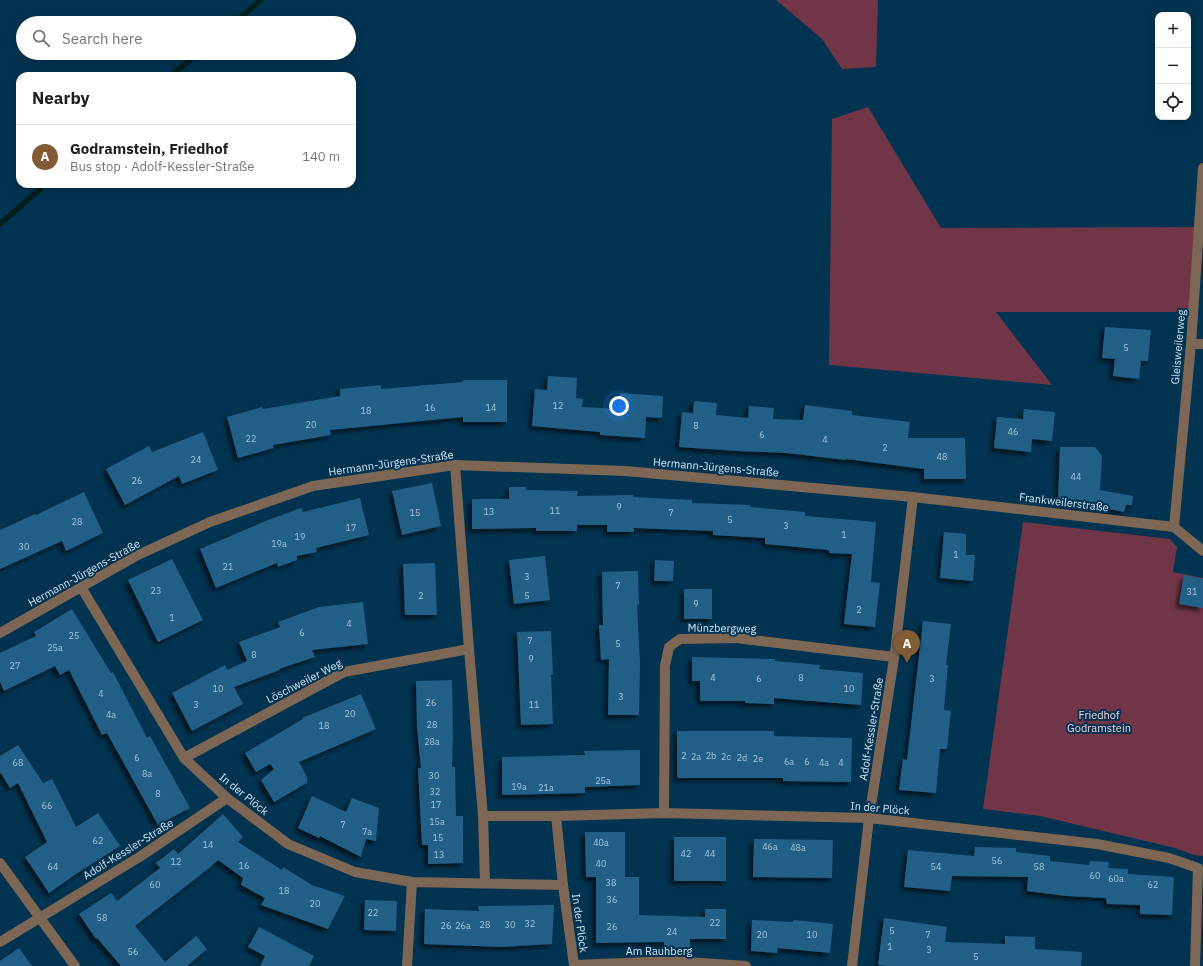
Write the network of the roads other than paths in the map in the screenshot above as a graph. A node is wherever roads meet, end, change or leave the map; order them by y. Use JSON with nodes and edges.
{"nodes":[{"id":1,"x":1203,"y":168,"type":"edge"},
{"id":2,"x":1191,"y":344,"type":"junction"},
{"id":3,"x":1203,"y":344,"type":"edge"},
{"id":4,"x":455,"y":465,"type":"junction"},
{"id":5,"x":913,"y":497,"type":"junction"},
{"id":6,"x":1174,"y":527,"type":"junction"},
{"id":7,"x":1203,"y":551,"type":"edge"},
{"id":8,"x":82,"y":587,"type":"junction"},
{"id":9,"x":0,"y":633,"type":"edge"},
{"id":10,"x":469,"y":649,"type":"junction"},
{"id":11,"x":894,"y":657,"type":"junction"},
{"id":12,"x":184,"y":758,"type":"junction"},
{"id":13,"x":227,"y":798,"type":"junction"},
{"id":14,"x":664,"y":813,"type":"junction"},
{"id":15,"x":483,"y":816,"type":"junction"},
{"id":16,"x":556,"y":816,"type":"junction"},
{"id":17,"x":869,"y":818,"type":"junction"},
{"id":18,"x":0,"y":863,"type":"edge"},
{"id":19,"x":412,"y":882,"type":"junction"},
{"id":20,"x":485,"y":883,"type":"junction"},
{"id":21,"x":563,"y":885,"type":"junction"},
{"id":22,"x":40,"y":918,"type":"junction"},
{"id":23,"x":0,"y":942,"type":"edge"},
{"id":24,"x":574,"y":965,"type":"edge"},
{"id":25,"x":75,"y":966,"type":"edge"},
{"id":26,"x":407,"y":966,"type":"edge"},
{"id":27,"x":746,"y":966,"type":"edge"},
{"id":28,"x":852,"y":966,"type":"edge"},
{"id":29,"x":1195,"y":966,"type":"edge"}],
"edges":[{"from":1,"to":2,"type":"street","name":"Gleisweilerweg"},
{"from":2,"to":3,"type":"street"},
{"from":2,"to":6,"type":"street","name":"Gleisweilerweg"},
{"from":4,"to":5,"type":"street","name":"Hermann-Jürgens-Straße"},
{"from":4,"to":8,"type":"street","name":"Hermann-Jürgens-Straße"},
{"from":4,"to":10,"type":"street"},
{"from":5,"to":6,"type":"street","name":"Frankweilerstraße"},
{"from":5,"to":11,"type":"street","name":"Adolf-Kessler-Straße"},
{"from":6,"to":7,"type":"street"},
{"from":8,"to":9,"type":"street","name":"Hermann-Jürgens-Straße"},
{"from":8,"to":12,"type":"street","name":"In der Plöck"},
{"from":10,"to":12,"type":"street","name":"Löschweiler Weg"},
{"from":10,"to":15,"type":"street"},
{"from":11,"to":14,"type":"street","name":"Münzbergweg"},
{"from":11,"to":17,"type":"street","name":"Adolf-Kessler-Straße"},
{"from":12,"to":13,"type":"street","name":"In der Plöck"},
{"from":13,"to":19,"type":"street","name":"In der Plöck"},
{"from":13,"to":22,"type":"street","name":"Adolf-Kessler-Straße"},
{"from":14,"to":16,"type":"street","name":"In der Plöck"},
{"from":14,"to":17,"type":"street","name":"In der Plöck"},
{"from":15,"to":16,"type":"street","name":"In der Plöck"},
{"from":15,"to":20,"type":"street"},
{"from":16,"to":21,"type":"street","name":"In der Plöck"},
{"from":17,"to":28,"type":"street","name":"Adolf-Kessler-Straße"},
{"from":17,"to":29,"type":"street","name":"In der Plöck"},
{"from":18,"to":22,"type":"street"},
{"from":19,"to":20,"type":"street","name":"In der Plöck"},
{"from":19,"to":26,"type":"street"},
{"from":20,"to":21,"type":"street","name":"In der Plöck"},
{"from":21,"to":24,"type":"street","name":"In der Plöck"},
{"from":22,"to":23,"type":"street","name":"Adolf-Kessler-Straße"},
{"from":22,"to":25,"type":"street"},
{"from":24,"to":27,"type":"street","name":"Am Rauhberg"}]}
